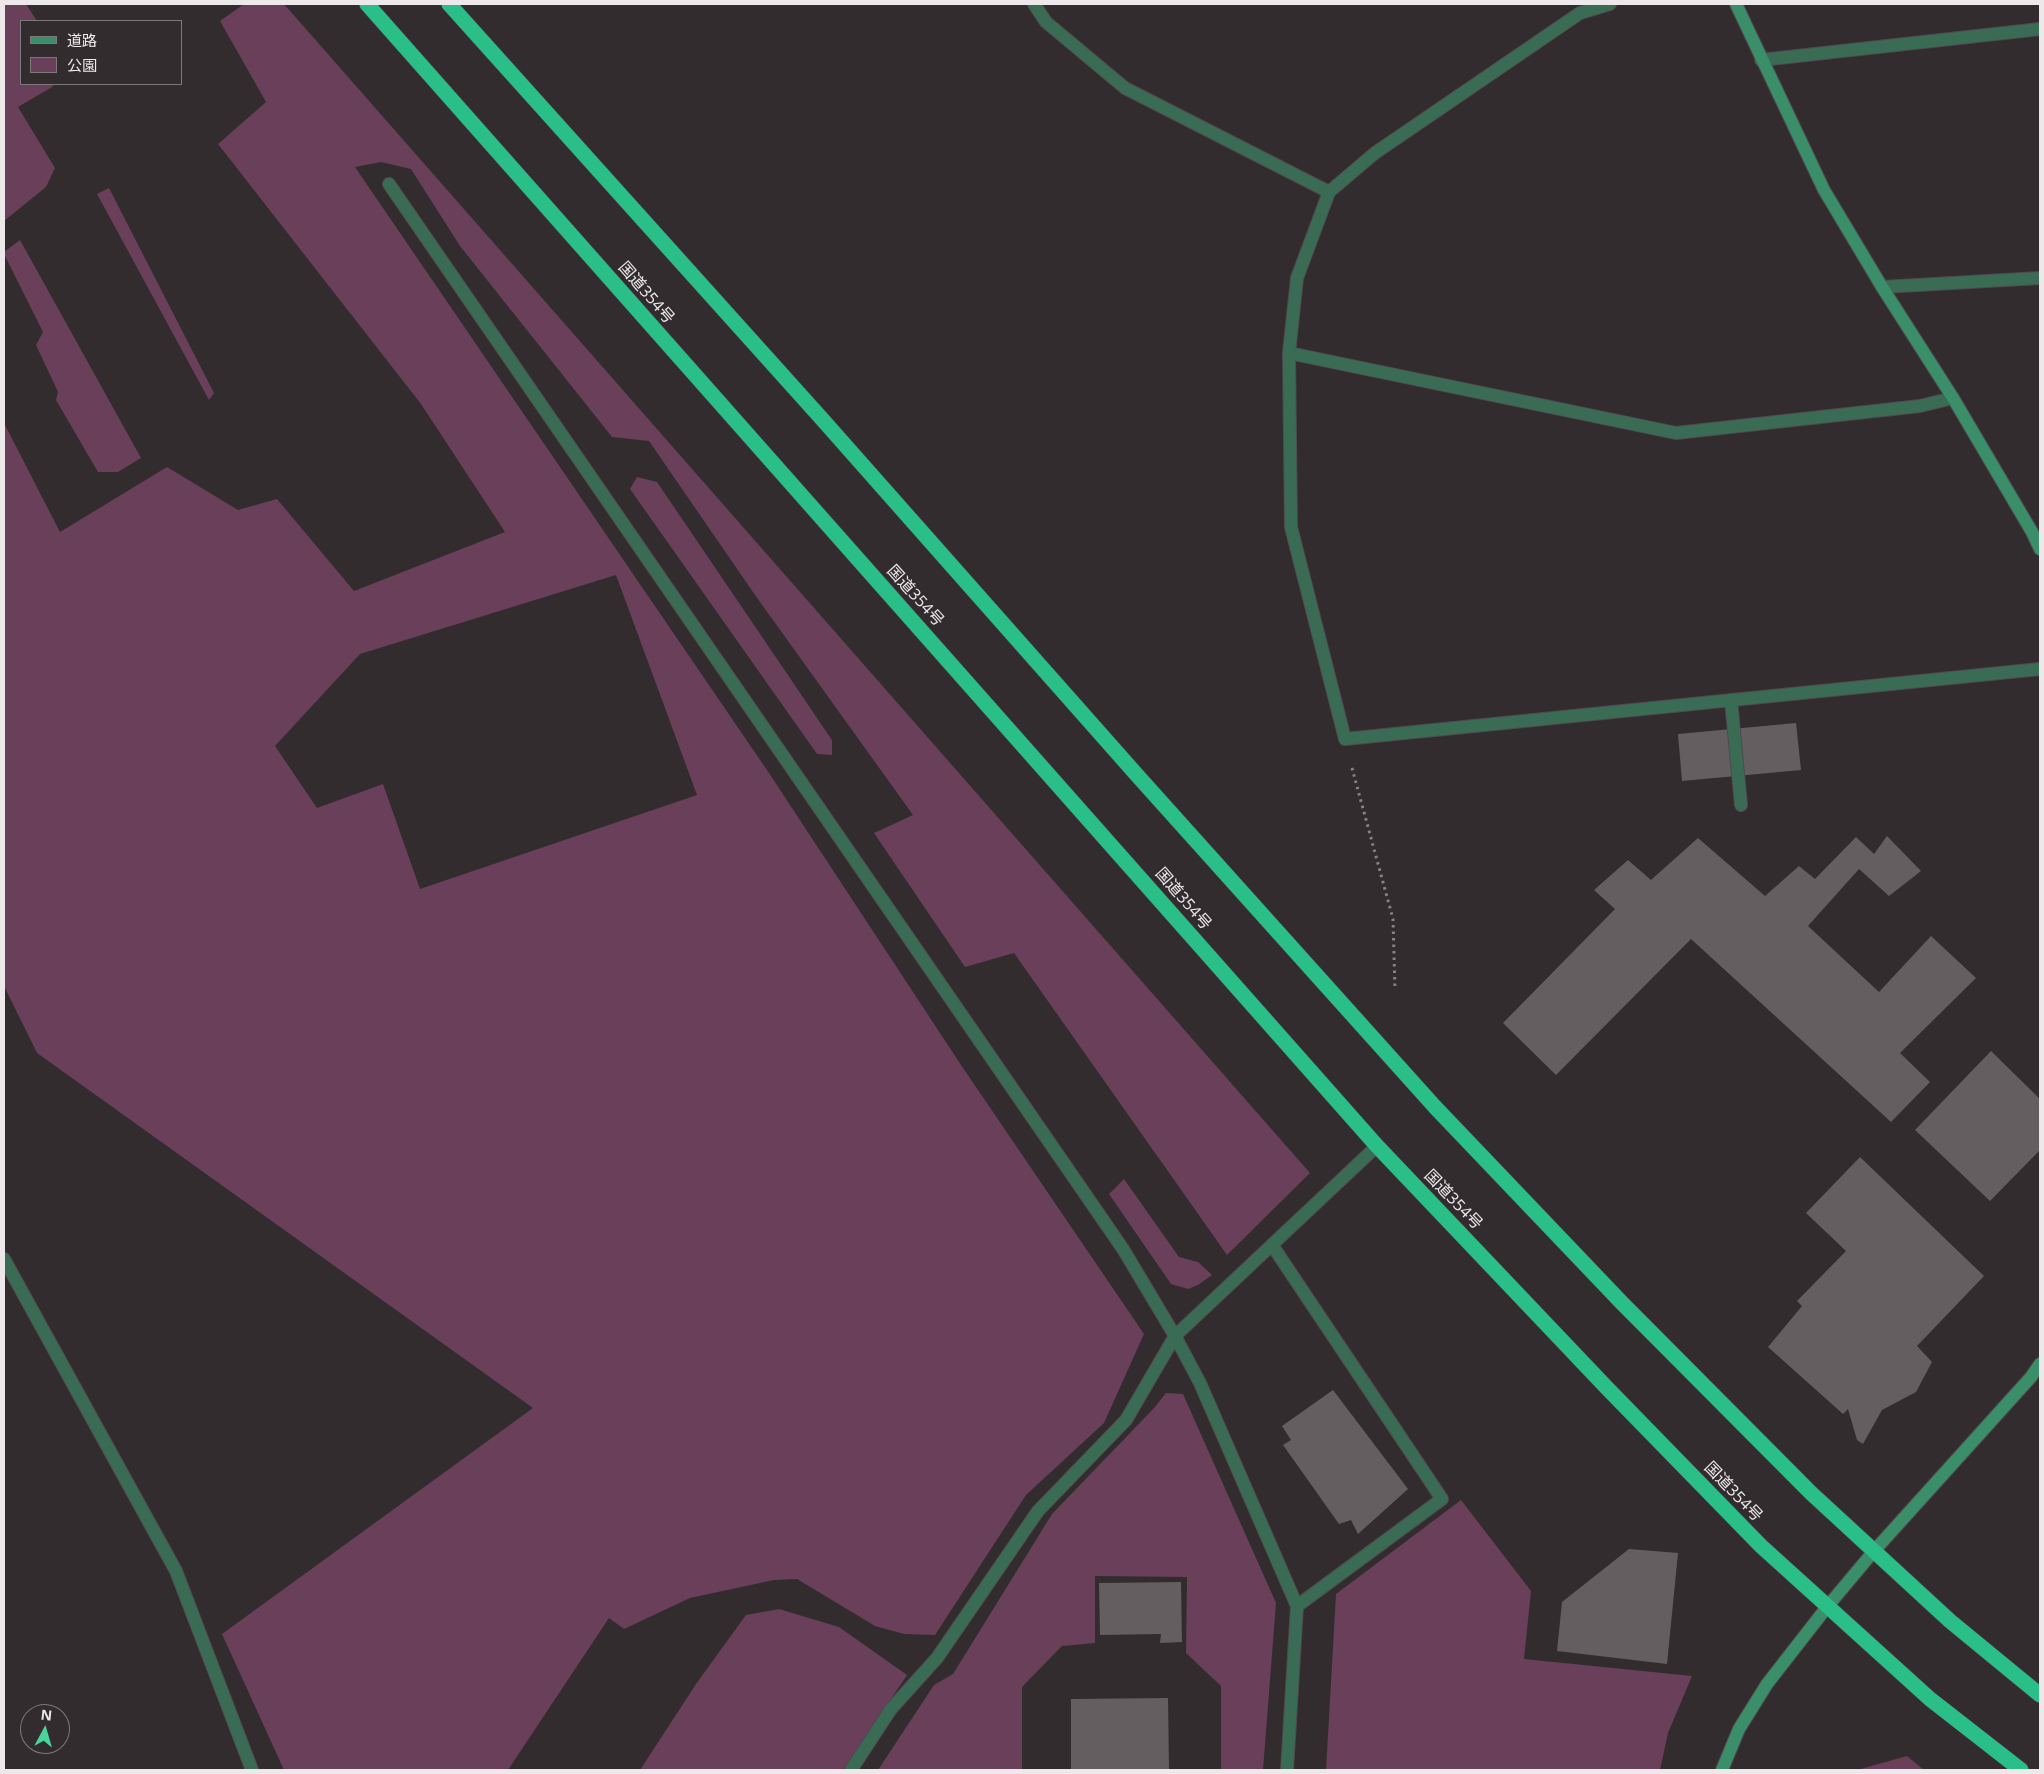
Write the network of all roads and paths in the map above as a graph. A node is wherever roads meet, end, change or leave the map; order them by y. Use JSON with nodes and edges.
{"nodes":[{"id":1,"x":368,"y":4,"type":"edge"},
{"id":2,"x":449,"y":4,"type":"edge"},
{"id":3,"x":1034,"y":4,"type":"edge"},
{"id":4,"x":1610,"y":4,"type":"edge"},
{"id":5,"x":1736,"y":4,"type":"edge"},
{"id":6,"x":2040,"y":29,"type":"edge"},
{"id":7,"x":1761,"y":60,"type":"junction"},
{"id":8,"x":390,"y":184,"type":"dead end"},
{"id":9,"x":1330,"y":192,"type":"junction"},
{"id":10,"x":2040,"y":278,"type":"edge"},
{"id":11,"x":1882,"y":287,"type":"junction"},
{"id":12,"x":1289,"y":353,"type":"junction"},
{"id":13,"x":1954,"y":398,"type":"junction"},
{"id":14,"x":2040,"y":549,"type":"edge"},
{"id":15,"x":2040,"y":669,"type":"edge"},
{"id":16,"x":1732,"y":700,"type":"junction"},
{"id":17,"x":1345,"y":739,"type":"junction"},
{"id":18,"x":1741,"y":805,"type":"dead end"},
{"id":19,"x":1395,"y":990,"type":"dead end"},
{"id":20,"x":1377,"y":1146,"type":"junction"},
{"id":21,"x":1272,"y":1245,"type":"junction"},
{"id":22,"x":4,"y":1259,"type":"edge"},
{"id":23,"x":1175,"y":1336,"type":"junction"},
{"id":24,"x":2040,"y":1364,"type":"edge"},
{"id":25,"x":1874,"y":1551,"type":"junction"},
{"id":26,"x":1297,"y":1606,"type":"junction"},
{"id":27,"x":1827,"y":1607,"type":"junction"},
{"id":28,"x":2040,"y":1695,"type":"edge"},
{"id":29,"x":252,"y":1770,"type":"edge"},
{"id":30,"x":851,"y":1770,"type":"edge"},
{"id":31,"x":1287,"y":1770,"type":"edge"},
{"id":32,"x":1722,"y":1770,"type":"edge"},
{"id":33,"x":2021,"y":1770,"type":"edge"}],
"edges":[{"from":1,"to":20,"type":"highway","name":"国道354号"},
{"from":2,"to":25,"type":"highway"},
{"from":3,"to":9,"type":"street"},
{"from":4,"to":9,"type":"street"},
{"from":5,"to":7,"type":"street"},
{"from":6,"to":7,"type":"street"},
{"from":7,"to":11,"type":"street"},
{"from":8,"to":23,"type":"street"},
{"from":9,"to":12,"type":"street"},
{"from":10,"to":11,"type":"street"},
{"from":11,"to":13,"type":"street"},
{"from":12,"to":13,"type":"street"},
{"from":12,"to":17,"type":"street"},
{"from":13,"to":14,"type":"street"},
{"from":15,"to":16,"type":"street"},
{"from":16,"to":17,"type":"street"},
{"from":16,"to":18,"type":"street"},
{"from":17,"to":19,"type":"path"},
{"from":20,"to":21,"type":"street"},
{"from":20,"to":27,"type":"highway","name":"国道354号"},
{"from":21,"to":23,"type":"street"},
{"from":21,"to":26,"type":"street"},
{"from":22,"to":29,"type":"street"},
{"from":23,"to":26,"type":"street"},
{"from":23,"to":30,"type":"street"},
{"from":24,"to":25,"type":"street"},
{"from":25,"to":27,"type":"street"},
{"from":25,"to":28,"type":"highway"},
{"from":26,"to":31,"type":"street"},
{"from":27,"to":32,"type":"street"},
{"from":27,"to":33,"type":"highway","name":"国道354号"}]}
